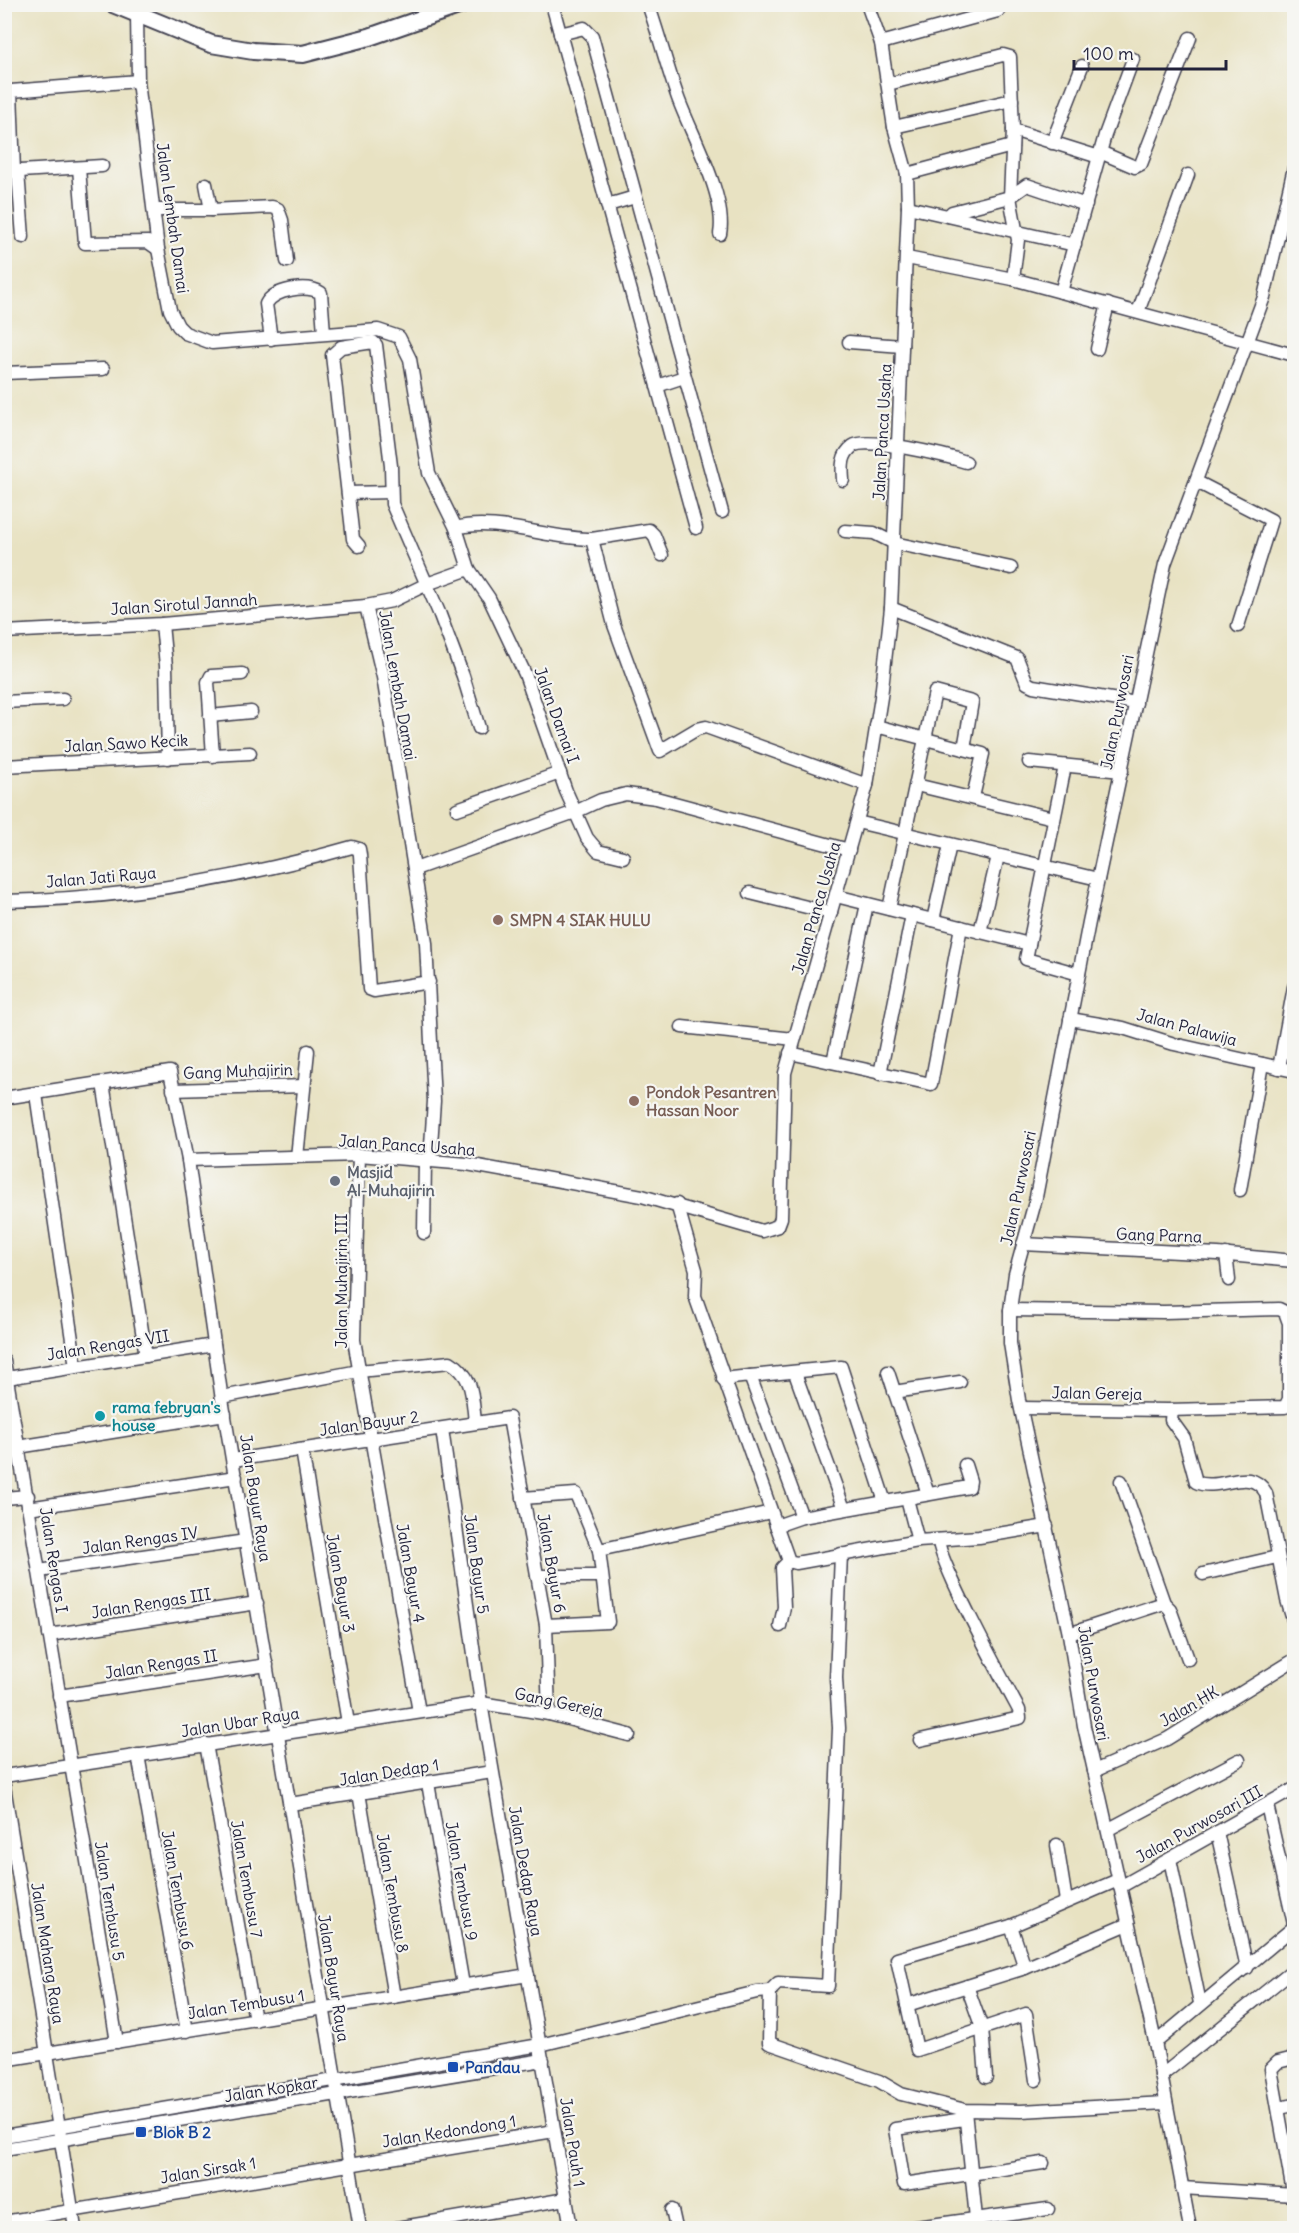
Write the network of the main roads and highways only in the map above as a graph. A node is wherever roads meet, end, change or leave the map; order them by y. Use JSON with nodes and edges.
{"nodes":[{"id":1,"x":112,"y":4,"type":"edge"},
{"id":2,"x":464,"y":4,"type":"edge"},
{"id":3,"x":435,"y":10,"type":"edge"},
{"id":4,"x":144,"y":13,"type":"edge"}],
"edges":[{"from":1,"to":4,"type":"highway"},
{"from":2,"to":3,"type":"highway"},
{"from":3,"to":4,"type":"highway"}]}
